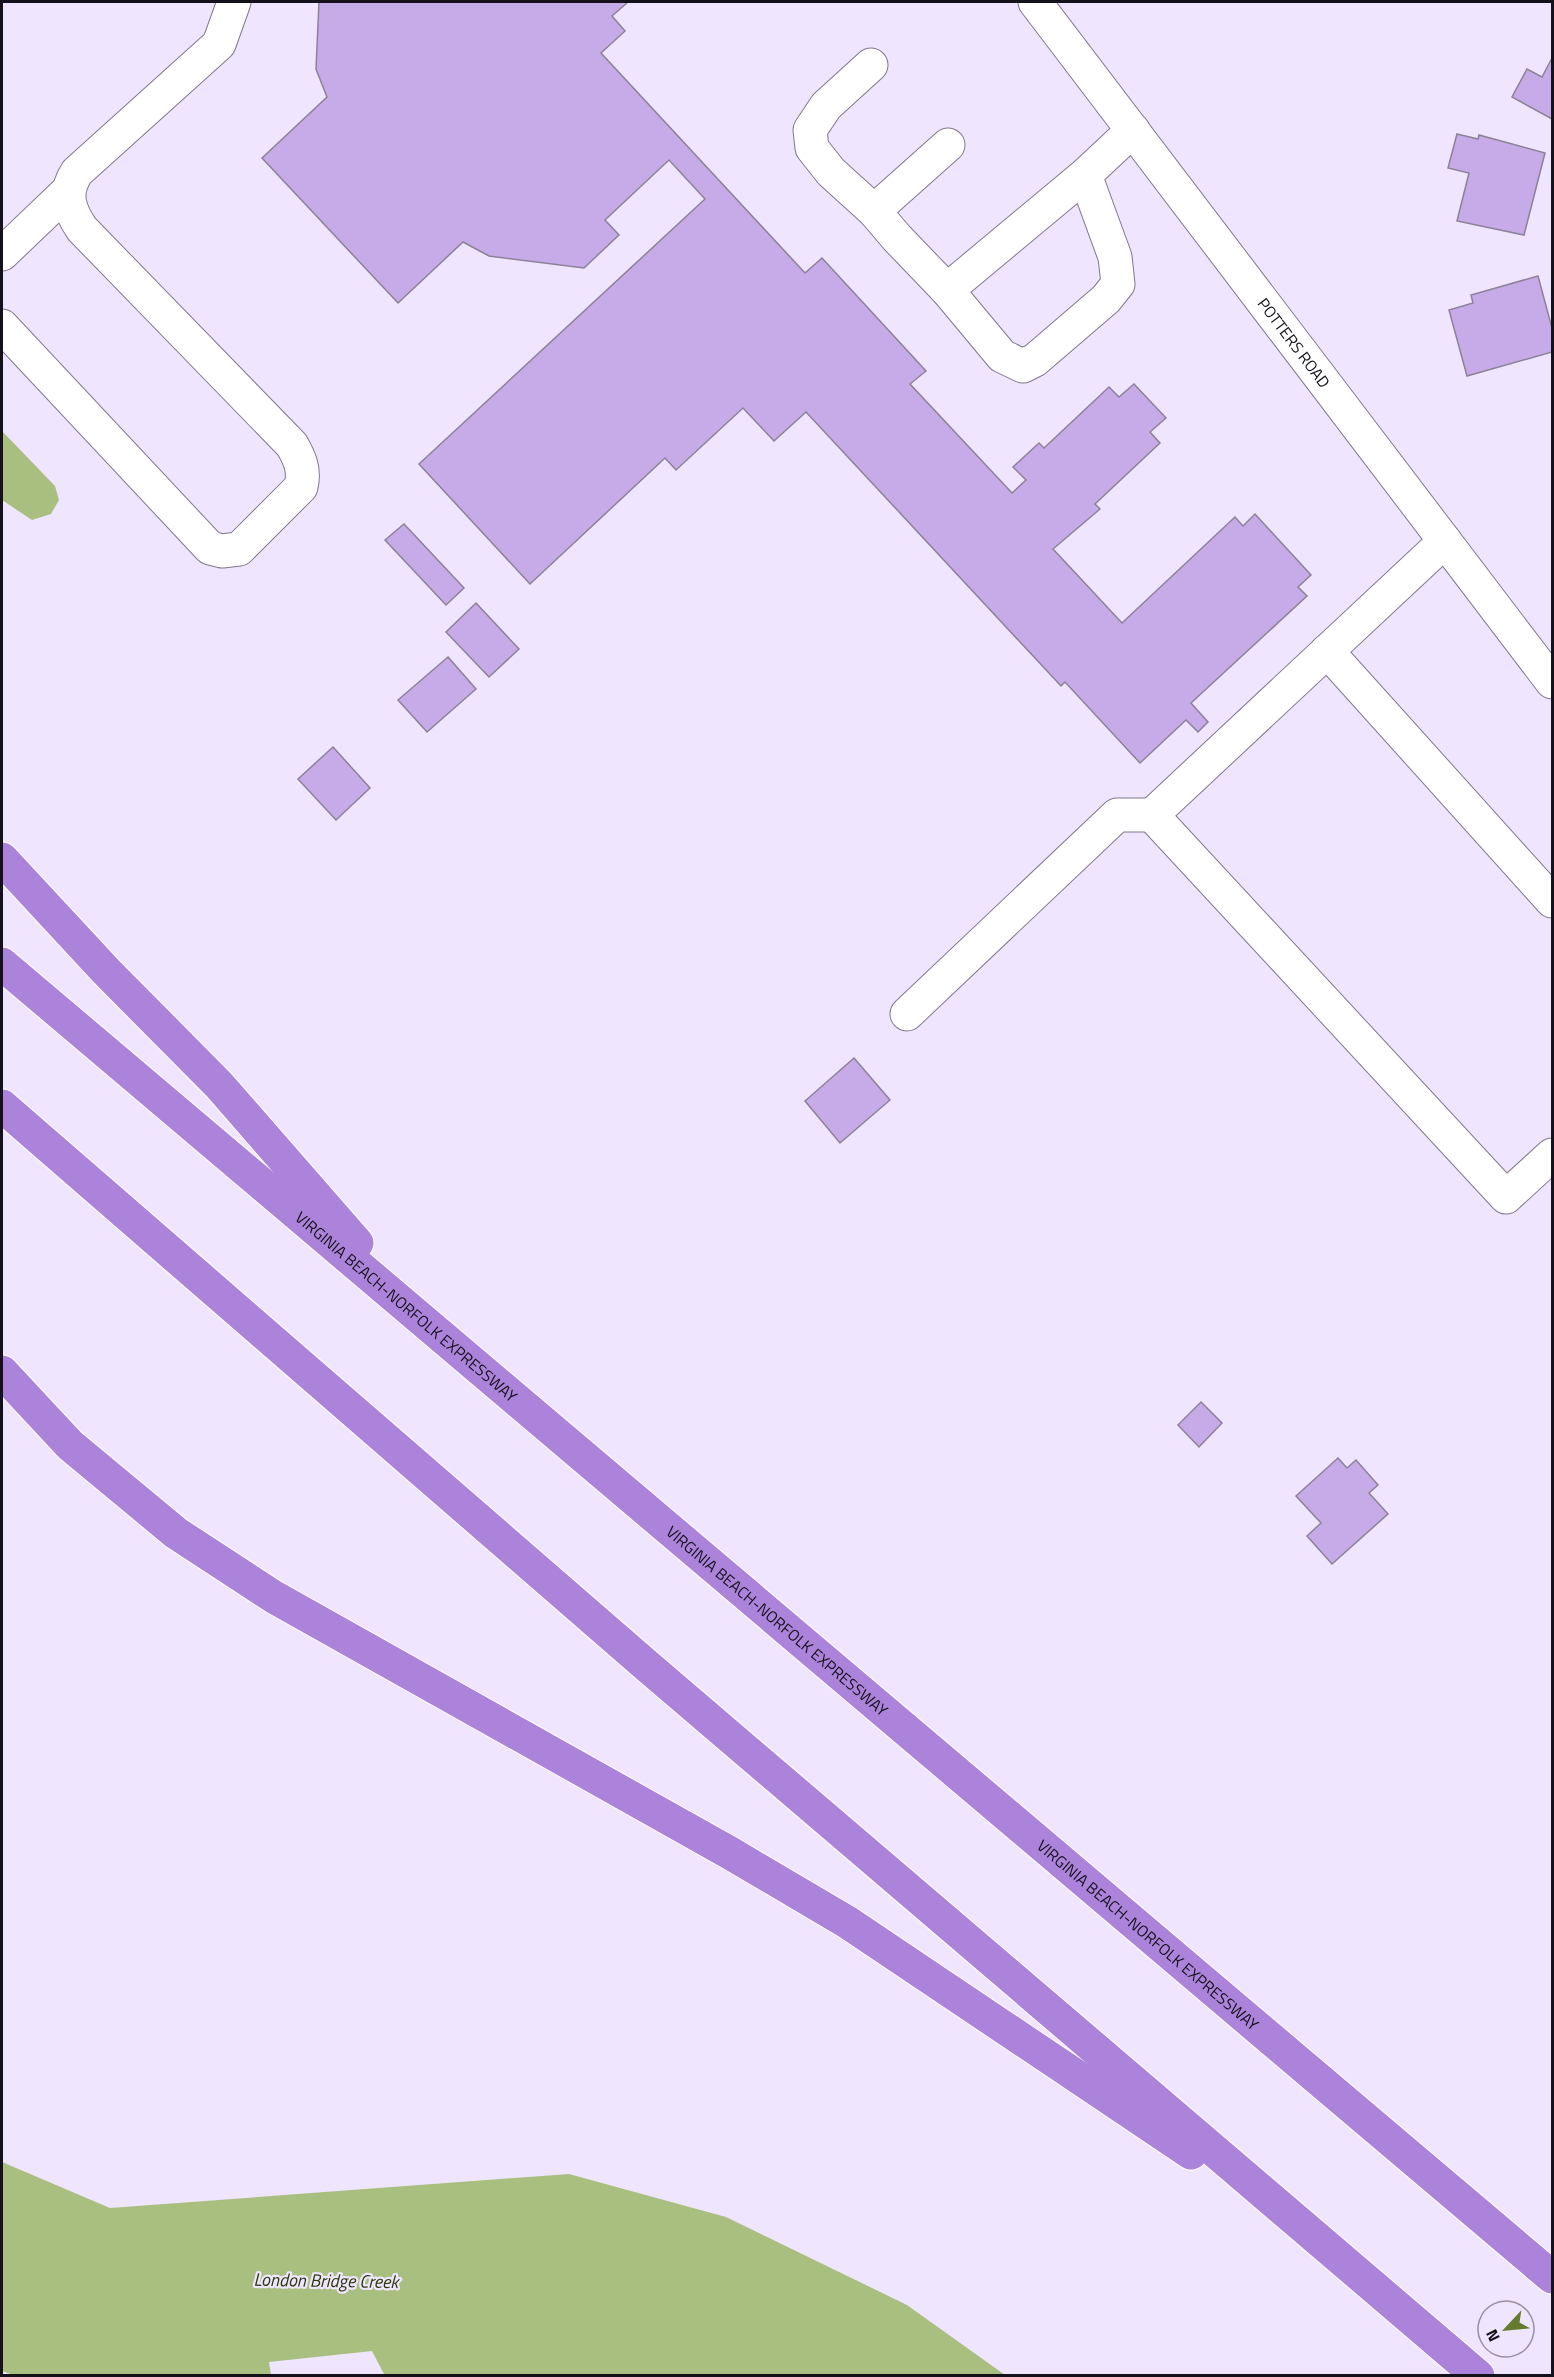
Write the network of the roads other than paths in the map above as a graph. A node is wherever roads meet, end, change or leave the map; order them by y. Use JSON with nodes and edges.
{"nodes":[{"id":1,"x":234,"y":2,"type":"edge"},
{"id":2,"x":1035,"y":2,"type":"edge"},
{"id":3,"x":871,"y":65,"type":"dead end"},
{"id":4,"x":1133,"y":130,"type":"junction"},
{"id":5,"x":948,"y":145,"type":"dead end"},
{"id":6,"x":1085,"y":175,"type":"junction"},
{"id":7,"x":68,"y":191,"type":"junction"},
{"id":8,"x":874,"y":211,"type":"junction"},
{"id":9,"x":2,"y":254,"type":"edge"},
{"id":10,"x":947,"y":290,"type":"junction"},
{"id":11,"x":2,"y":326,"type":"edge"},
{"id":12,"x":1445,"y":541,"type":"junction"},
{"id":13,"x":1328,"y":651,"type":"junction"},
{"id":14,"x":1552,"y":682,"type":"edge"},
{"id":15,"x":1152,"y":815,"type":"junction"},
{"id":16,"x":2,"y":860,"type":"edge"},
{"id":17,"x":1552,"y":901,"type":"edge"},
{"id":18,"x":2,"y":964,"type":"edge"},
{"id":19,"x":907,"y":1014,"type":"dead end"},
{"id":20,"x":2,"y":1106,"type":"edge"},
{"id":21,"x":1552,"y":1155,"type":"edge"},
{"id":22,"x":429,"y":1326,"type":"junction"},
{"id":23,"x":2,"y":1372,"type":"edge"},
{"id":24,"x":1310,"y":2231,"type":"junction"},
{"id":25,"x":1552,"y":2277,"type":"edge"},
{"id":26,"x":1478,"y":2376,"type":"edge"}],
"edges":[{"from":1,"to":7,"type":"street"},
{"from":2,"to":4,"type":"street","name":"POTTERS ROAD"},
{"from":3,"to":8,"type":"street"},
{"from":4,"to":6,"type":"street"},
{"from":4,"to":12,"type":"street","name":"POTTERS ROAD"},
{"from":5,"to":8,"type":"street"},
{"from":6,"to":10,"type":"street"},
{"from":6,"to":10,"type":"street"},
{"from":7,"to":9,"type":"street"},
{"from":7,"to":11,"type":"street"},
{"from":8,"to":10,"type":"street"},
{"from":12,"to":13,"type":"street"},
{"from":12,"to":14,"type":"street","name":"POTTERS ROAD"},
{"from":13,"to":15,"type":"street"},
{"from":13,"to":17,"type":"street"},
{"from":15,"to":19,"type":"street"},
{"from":15,"to":21,"type":"street"},
{"from":16,"to":22,"type":"highway"},
{"from":18,"to":22,"type":"highway","name":"VIRGINIA BEACH-NORFOLK EXPRESSWAY"},
{"from":20,"to":24,"type":"highway"},
{"from":22,"to":25,"type":"highway","name":"VIRGINIA BEACH-NORFOLK EXPRESSWAY"},
{"from":23,"to":24,"type":"highway"},
{"from":24,"to":26,"type":"highway"}]}
